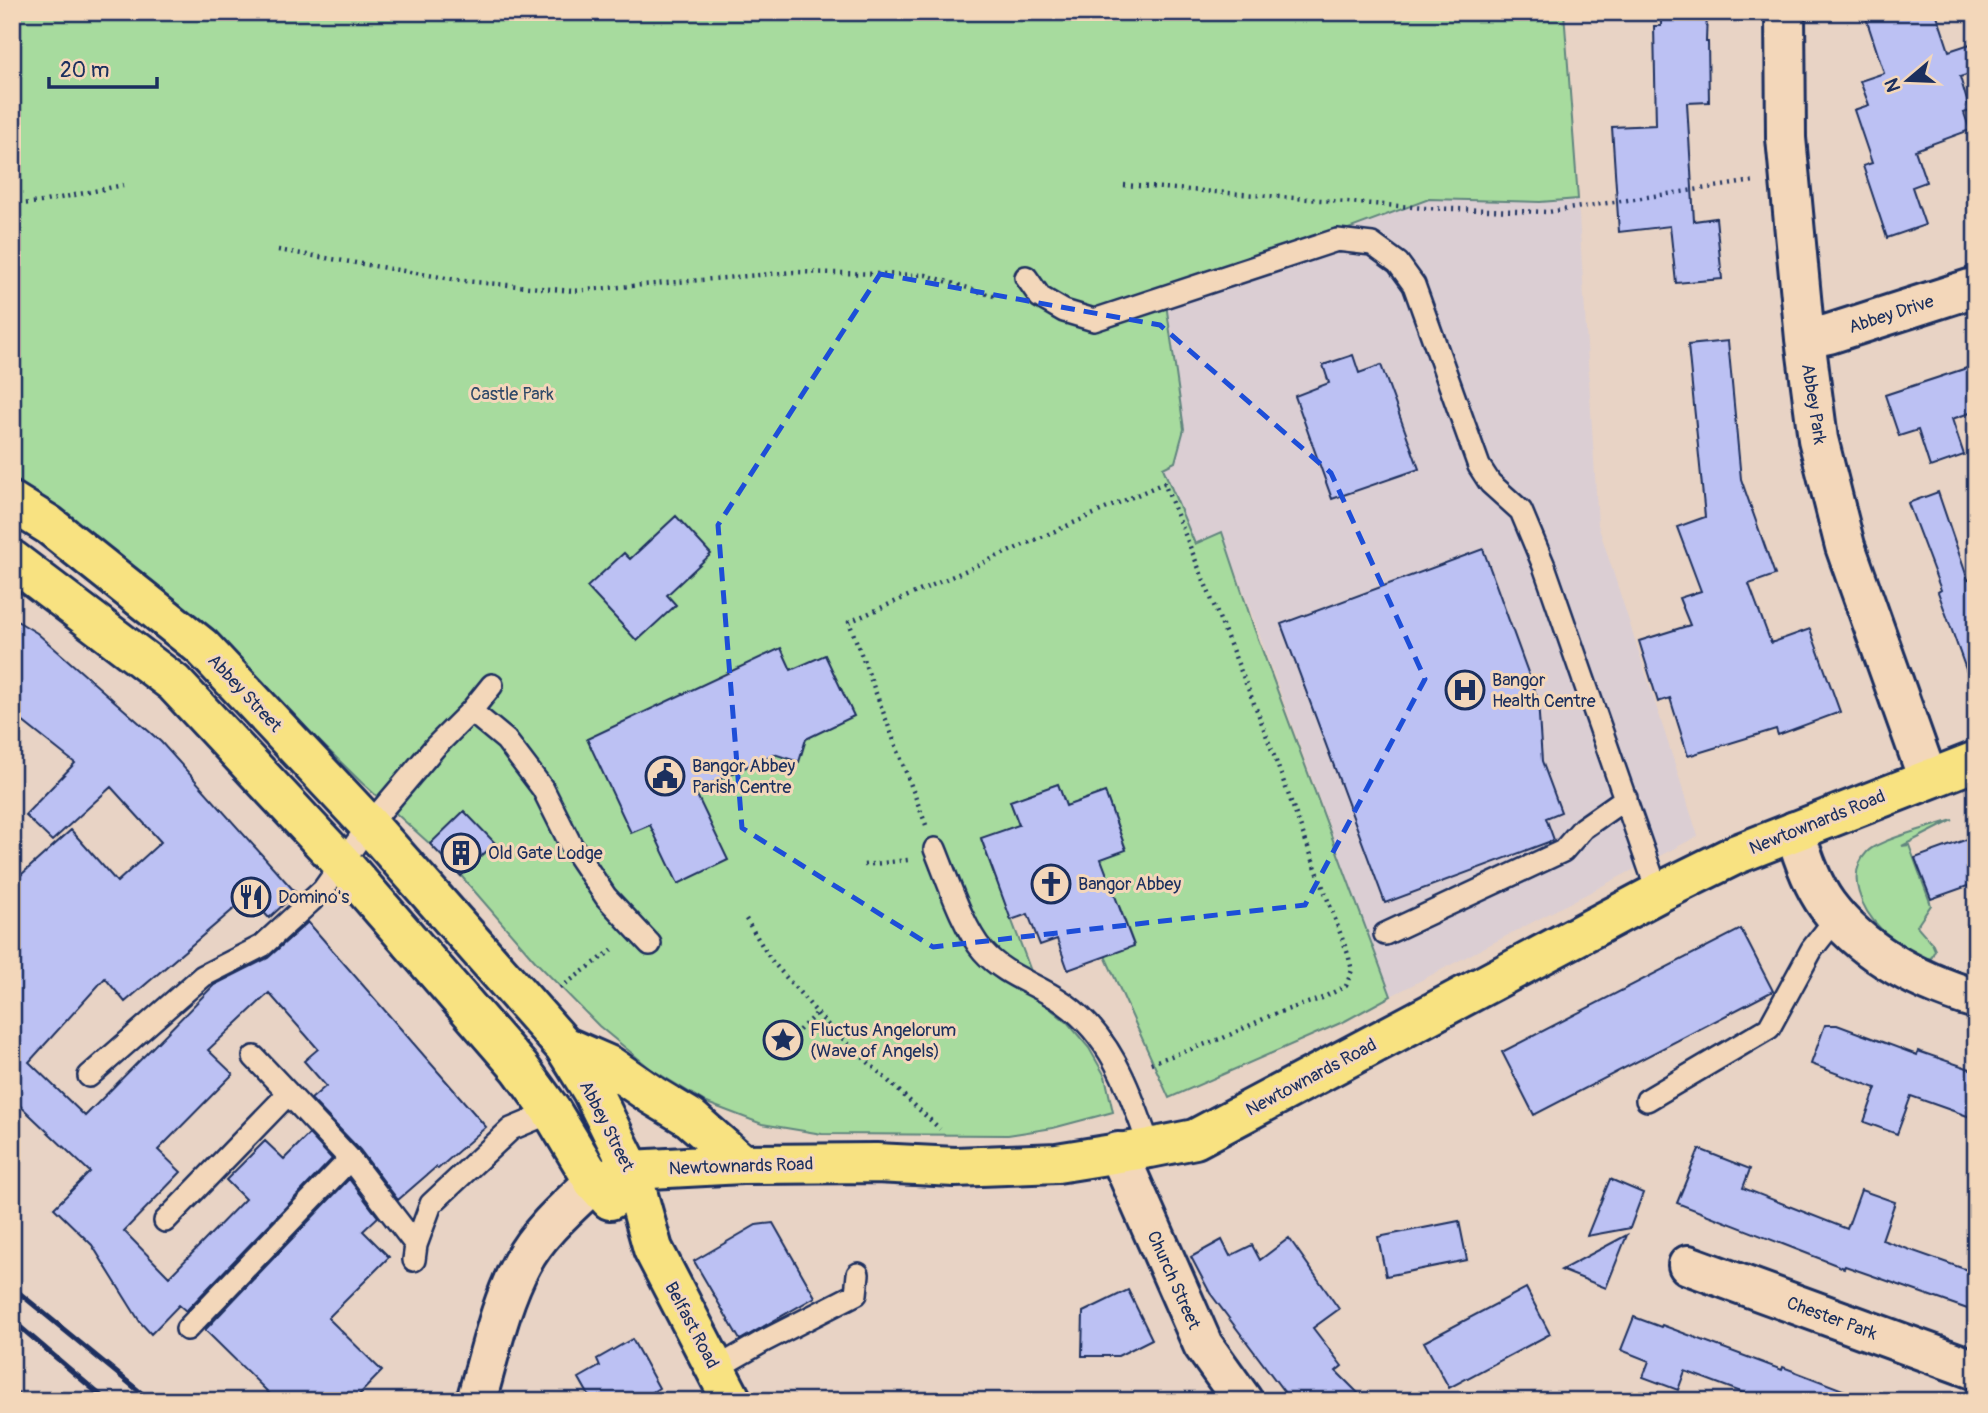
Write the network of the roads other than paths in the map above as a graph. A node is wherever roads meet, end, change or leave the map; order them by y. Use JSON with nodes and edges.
{"nodes":[{"id":1,"x":1785,"y":12,"type":"edge"},
{"id":2,"x":1026,"y":277,"type":"dead end"},
{"id":3,"x":1976,"y":287,"type":"edge"},
{"id":4,"x":1805,"y":339,"type":"junction"},
{"id":5,"x":12,"y":502,"type":"edge"},
{"id":6,"x":12,"y":560,"type":"edge"},
{"id":7,"x":492,"y":685,"type":"dead end"},
{"id":8,"x":471,"y":712,"type":"junction"},
{"id":9,"x":1976,"y":761,"type":"edge"},
{"id":10,"x":1928,"y":779,"type":"junction"},
{"id":11,"x":1626,"y":798,"type":"junction"},
{"id":12,"x":369,"y":825,"type":"junction"},
{"id":13,"x":1794,"y":831,"type":"junction"},
{"id":14,"x":934,"y":849,"type":"road end"},
{"id":15,"x":341,"y":862,"type":"junction"},
{"id":16,"x":1658,"y":893,"type":"junction"},
{"id":17,"x":1838,"y":916,"type":"junction"},
{"id":18,"x":1385,"y":934,"type":"dead end"},
{"id":19,"x":644,"y":937,"type":"road end"},
{"id":20,"x":1976,"y":999,"type":"edge"},
{"id":21,"x":564,"y":1046,"type":"junction"},
{"id":22,"x":254,"y":1057,"type":"dead end"},
{"id":23,"x":89,"y":1076,"type":"dead end"},
{"id":24,"x":288,"y":1094,"type":"junction"},
{"id":25,"x":1647,"y":1100,"type":"dead end"},
{"id":26,"x":552,"y":1112,"type":"junction"},
{"id":27,"x":1134,"y":1150,"type":"junction"},
{"id":28,"x":350,"y":1159,"type":"junction"},
{"id":29,"x":742,"y":1164,"type":"junction"},
{"id":30,"x":631,"y":1170,"type":"junction"},
{"id":31,"x":594,"y":1182,"type":"junction"},
{"id":32,"x":164,"y":1221,"type":"dead end"},
{"id":33,"x":653,"y":1249,"type":"junction"},
{"id":34,"x":1688,"y":1265,"type":"dead end"},
{"id":35,"x":858,"y":1274,"type":"dead end"},
{"id":36,"x":187,"y":1329,"type":"dead end"},
{"id":37,"x":1976,"y":1370,"type":"edge"},
{"id":38,"x":724,"y":1385,"type":"edge"},
{"id":39,"x":476,"y":1401,"type":"edge"},
{"id":40,"x":1243,"y":1401,"type":"edge"}],
"edges":[{"from":1,"to":4,"type":"street","name":"Abbey Park"},
{"from":2,"to":11,"type":"lane"},
{"from":3,"to":4,"type":"street","name":"Abbey Drive"},
{"from":4,"to":10,"type":"street","name":"Abbey Park"},
{"from":5,"to":12,"type":"main road","name":"Abbey Street"},
{"from":6,"to":15,"type":"main road","name":"Abbey Street"},
{"from":7,"to":8,"type":"lane"},
{"from":8,"to":12,"type":"lane"},
{"from":8,"to":19,"type":"lane"},
{"from":9,"to":10,"type":"main road","name":"Newtownards Road"},
{"from":10,"to":13,"type":"main road","name":"Newtownards Road"},
{"from":11,"to":16,"type":"lane"},
{"from":11,"to":18,"type":"lane"},
{"from":12,"to":15,"type":"lane"},
{"from":12,"to":21,"type":"main road","name":"Abbey Street"},
{"from":13,"to":16,"type":"main road","name":"Newtownards Road"},
{"from":13,"to":17,"type":"street"},
{"from":14,"to":27,"type":"lane"},
{"from":15,"to":23,"type":"lane"},
{"from":15,"to":26,"type":"main road","name":"Abbey Street"},
{"from":16,"to":27,"type":"main road","name":"Newtownards Road"},
{"from":17,"to":20,"type":"street"},
{"from":17,"to":25,"type":"lane"},
{"from":21,"to":29,"type":"main road"},
{"from":21,"to":30,"type":"main road","name":"Abbey Street"},
{"from":22,"to":24,"type":"lane"},
{"from":24,"to":28,"type":"lane"},
{"from":24,"to":32,"type":"lane"},
{"from":26,"to":28,"type":"lane"},
{"from":26,"to":31,"type":"main road","name":"Abbey Street"},
{"from":27,"to":29,"type":"main road","name":"Newtownards Road"},
{"from":27,"to":40,"type":"street","name":"Church Street"},
{"from":28,"to":36,"type":"lane"},
{"from":29,"to":30,"type":"main road","name":"Newtownards Road"},
{"from":30,"to":31,"type":"main road","name":"Newtownards Road"},
{"from":30,"to":33,"type":"main road","name":"Abbey Street"},
{"from":31,"to":33,"type":"main road","name":"Abbey Street"},
{"from":31,"to":39,"type":"street"},
{"from":33,"to":38,"type":"main road","name":"Belfast Road"},
{"from":34,"to":37,"type":"street","name":"Chester Park"},
{"from":35,"to":38,"type":"lane"}]}
